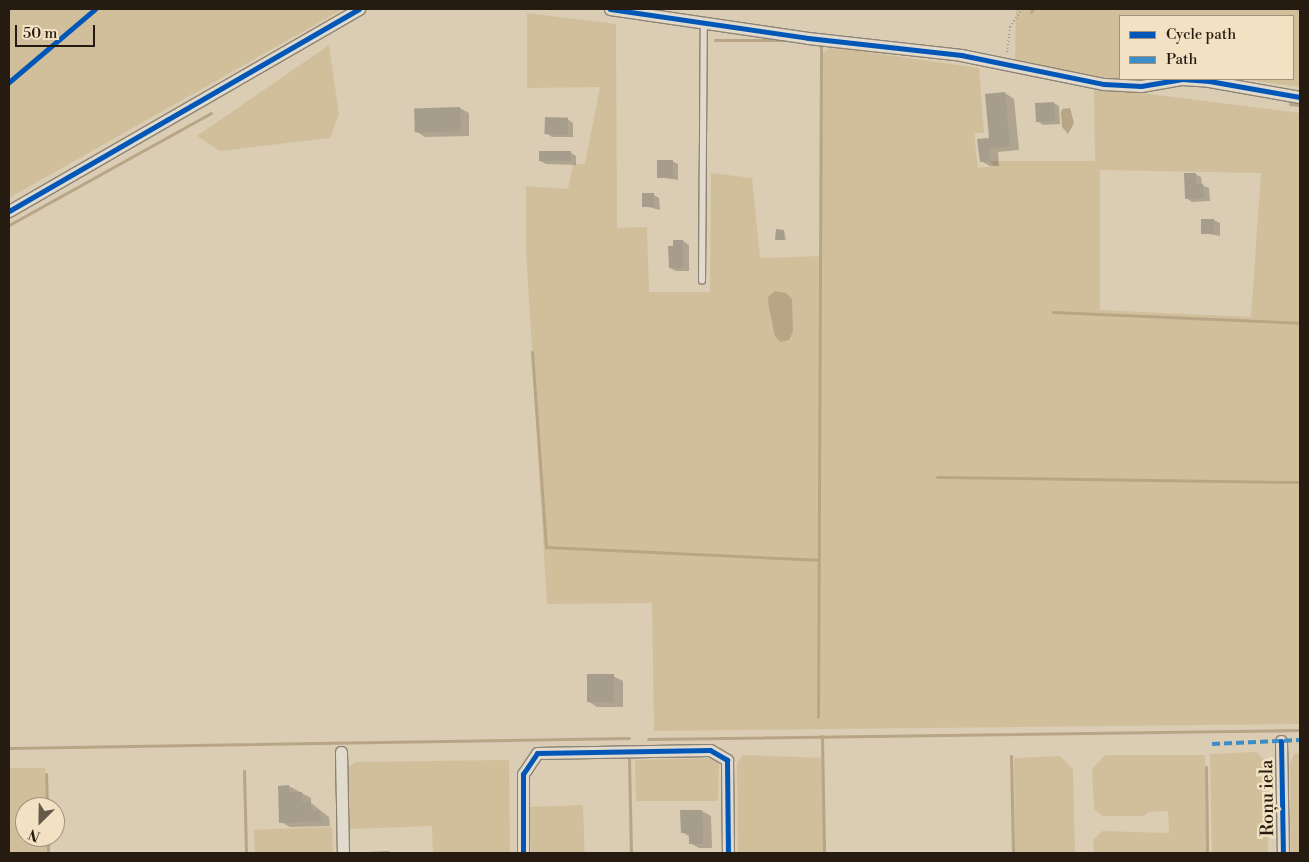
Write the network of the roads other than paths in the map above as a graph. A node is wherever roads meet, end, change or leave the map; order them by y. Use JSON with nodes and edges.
{"nodes":[{"id":1,"x":359,"y":9,"type":"edge"},
{"id":2,"x":610,"y":9,"type":"edge"},
{"id":3,"x":704,"y":22,"type":"junction"},
{"id":4,"x":1300,"y":97,"type":"edge"},
{"id":5,"x":9,"y":211,"type":"edge"},
{"id":6,"x":702,"y":281,"type":"dead end"},
{"id":7,"x":1281,"y":741,"type":"dead end"},
{"id":8,"x":341,"y":752,"type":"dead end"},
{"id":9,"x":343,"y":853,"type":"edge"},
{"id":10,"x":523,"y":853,"type":"edge"},
{"id":11,"x":728,"y":853,"type":"edge"},
{"id":12,"x":1284,"y":853,"type":"edge"}],
"edges":[{"from":1,"to":5,"type":"street"},
{"from":2,"to":3,"type":"street"},
{"from":3,"to":4,"type":"street"},
{"from":3,"to":6,"type":"lane"},
{"from":7,"to":12,"type":"street","name":"Roņu iela"},
{"from":8,"to":9,"type":"street"},
{"from":10,"to":11,"type":"street"}]}
